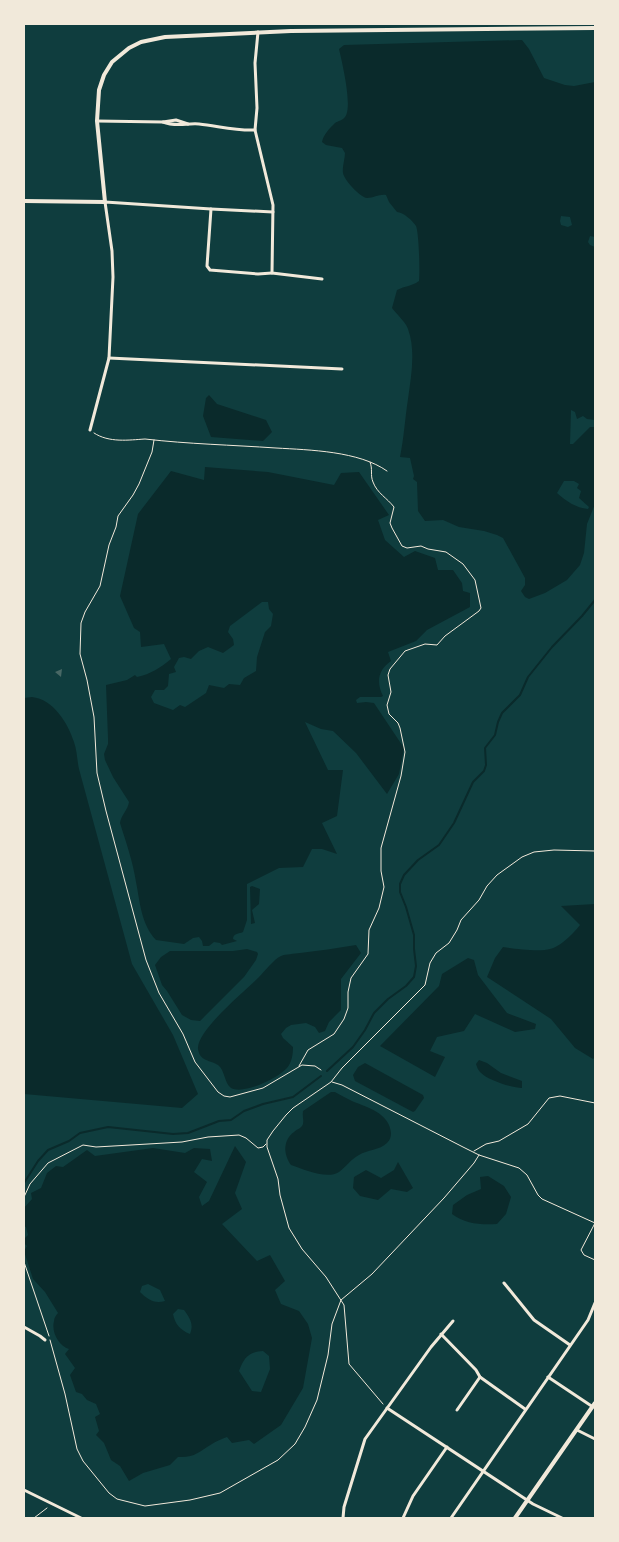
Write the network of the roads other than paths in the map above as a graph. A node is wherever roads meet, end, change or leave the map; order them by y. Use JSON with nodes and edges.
{"nodes":[{"id":1,"x":595,"y":28,"type":"edge"},
{"id":2,"x":258,"y":32,"type":"junction"},
{"id":3,"x":98,"y":121,"type":"junction"},
{"id":4,"x":255,"y":130,"type":"junction"},
{"id":5,"x":24,"y":201,"type":"edge"},
{"id":6,"x":105,"y":202,"type":"junction"},
{"id":7,"x":211,"y":210,"type":"junction"},
{"id":8,"x":273,"y":212,"type":"junction"},
{"id":9,"x":272,"y":273,"type":"junction"},
{"id":10,"x":322,"y":279,"type":"dead end"},
{"id":11,"x":109,"y":358,"type":"junction"},
{"id":12,"x":342,"y":369,"type":"dead end"},
{"id":13,"x":90,"y":430,"type":"road end"},
{"id":14,"x":504,"y":1283,"type":"dead end"},
{"id":15,"x":595,"y":1303,"type":"edge"},
{"id":16,"x":453,"y":1321,"type":"dead end"},
{"id":17,"x":24,"y":1328,"type":"edge"},
{"id":18,"x":441,"y":1334,"type":"junction"},
{"id":19,"x":45,"y":1340,"type":"dead end"},
{"id":20,"x":570,"y":1345,"type":"junction"},
{"id":21,"x":480,"y":1377,"type":"junction"},
{"id":22,"x":548,"y":1378,"type":"junction"},
{"id":23,"x":594,"y":1405,"type":"edge"},
{"id":24,"x":387,"y":1408,"type":"junction"},
{"id":25,"x":525,"y":1409,"type":"junction"},
{"id":26,"x":457,"y":1410,"type":"dead end"},
{"id":27,"x":577,"y":1430,"type":"junction"},
{"id":28,"x":595,"y":1439,"type":"edge"},
{"id":29,"x":447,"y":1447,"type":"junction"},
{"id":30,"x":482,"y":1471,"type":"junction"},
{"id":31,"x":24,"y":1490,"type":"edge"},
{"id":32,"x":527,"y":1500,"type":"junction"},
{"id":33,"x":81,"y":1518,"type":"edge"},
{"id":34,"x":343,"y":1518,"type":"edge"},
{"id":35,"x":403,"y":1518,"type":"edge"},
{"id":36,"x":451,"y":1518,"type":"edge"},
{"id":37,"x":515,"y":1518,"type":"edge"},
{"id":38,"x":562,"y":1518,"type":"edge"}],
"edges":[{"from":1,"to":2,"type":"street"},
{"from":2,"to":3,"type":"street"},
{"from":2,"to":4,"type":"street"},
{"from":3,"to":4,"type":"street"},
{"from":3,"to":6,"type":"street"},
{"from":4,"to":8,"type":"street"},
{"from":5,"to":6,"type":"street"},
{"from":6,"to":7,"type":"street"},
{"from":6,"to":11,"type":"street"},
{"from":7,"to":8,"type":"street"},
{"from":7,"to":9,"type":"street"},
{"from":8,"to":9,"type":"street"},
{"from":9,"to":10,"type":"street"},
{"from":11,"to":12,"type":"street"},
{"from":11,"to":13,"type":"street"},
{"from":14,"to":20,"type":"street"},
{"from":15,"to":20,"type":"street"},
{"from":16,"to":18,"type":"street"},
{"from":17,"to":19,"type":"street"},
{"from":18,"to":21,"type":"street"},
{"from":18,"to":24,"type":"street"},
{"from":20,"to":22,"type":"street"},
{"from":21,"to":25,"type":"street"},
{"from":21,"to":26,"type":"street"},
{"from":22,"to":23,"type":"street"},
{"from":22,"to":25,"type":"street"},
{"from":23,"to":27,"type":"street"},
{"from":24,"to":29,"type":"street"},
{"from":24,"to":34,"type":"street"},
{"from":25,"to":30,"type":"street"},
{"from":27,"to":28,"type":"street"},
{"from":27,"to":32,"type":"street"},
{"from":29,"to":30,"type":"street"},
{"from":29,"to":35,"type":"street"},
{"from":30,"to":32,"type":"street"},
{"from":30,"to":36,"type":"street"},
{"from":31,"to":33,"type":"street"},
{"from":32,"to":37,"type":"street"},
{"from":32,"to":38,"type":"street"}]}
